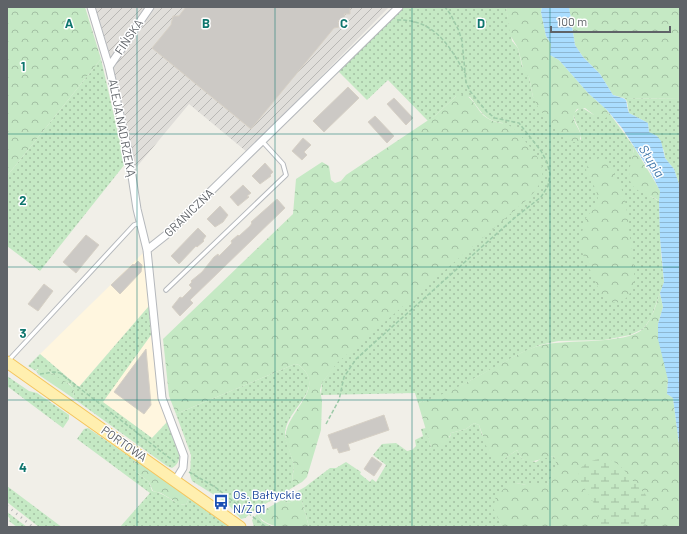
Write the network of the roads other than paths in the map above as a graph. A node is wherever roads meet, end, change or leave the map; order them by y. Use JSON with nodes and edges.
{"nodes":[{"id":1,"x":91,"y":7,"type":"edge"},
{"id":2,"x":150,"y":7,"type":"edge"},
{"id":3,"x":399,"y":7,"type":"edge"},
{"id":4,"x":109,"y":67,"type":"junction"},
{"id":5,"x":262,"y":141,"type":"junction"},
{"id":6,"x":142,"y":223,"type":"junction"},
{"id":7,"x":147,"y":250,"type":"junction"},
{"id":8,"x":166,"y":290,"type":"dead end"},
{"id":9,"x":7,"y":362,"type":"edge"},
{"id":10,"x":175,"y":480,"type":"junction"},
{"id":11,"x":240,"y":527,"type":"edge"}],
"edges":[{"from":1,"to":4,"type":"street","name":"ALEJA NAD RZEKĄ"},
{"from":2,"to":4,"type":"street","name":"FIŃSKA"},
{"from":3,"to":5,"type":"street","name":"GRANICZNA"},
{"from":4,"to":6,"type":"street","name":"ALEJA NAD RZEKĄ"},
{"from":5,"to":7,"type":"street","name":"GRANICZNA"},
{"from":5,"to":8,"type":"lane"},
{"from":6,"to":7,"type":"street","name":"ALEJA NAD RZEKĄ"},
{"from":6,"to":9,"type":"lane"},
{"from":7,"to":10,"type":"street"},
{"from":9,"to":10,"type":"main road","name":"PORTOWA"},
{"from":10,"to":11,"type":"main road","name":"PORTOWA"}]}
